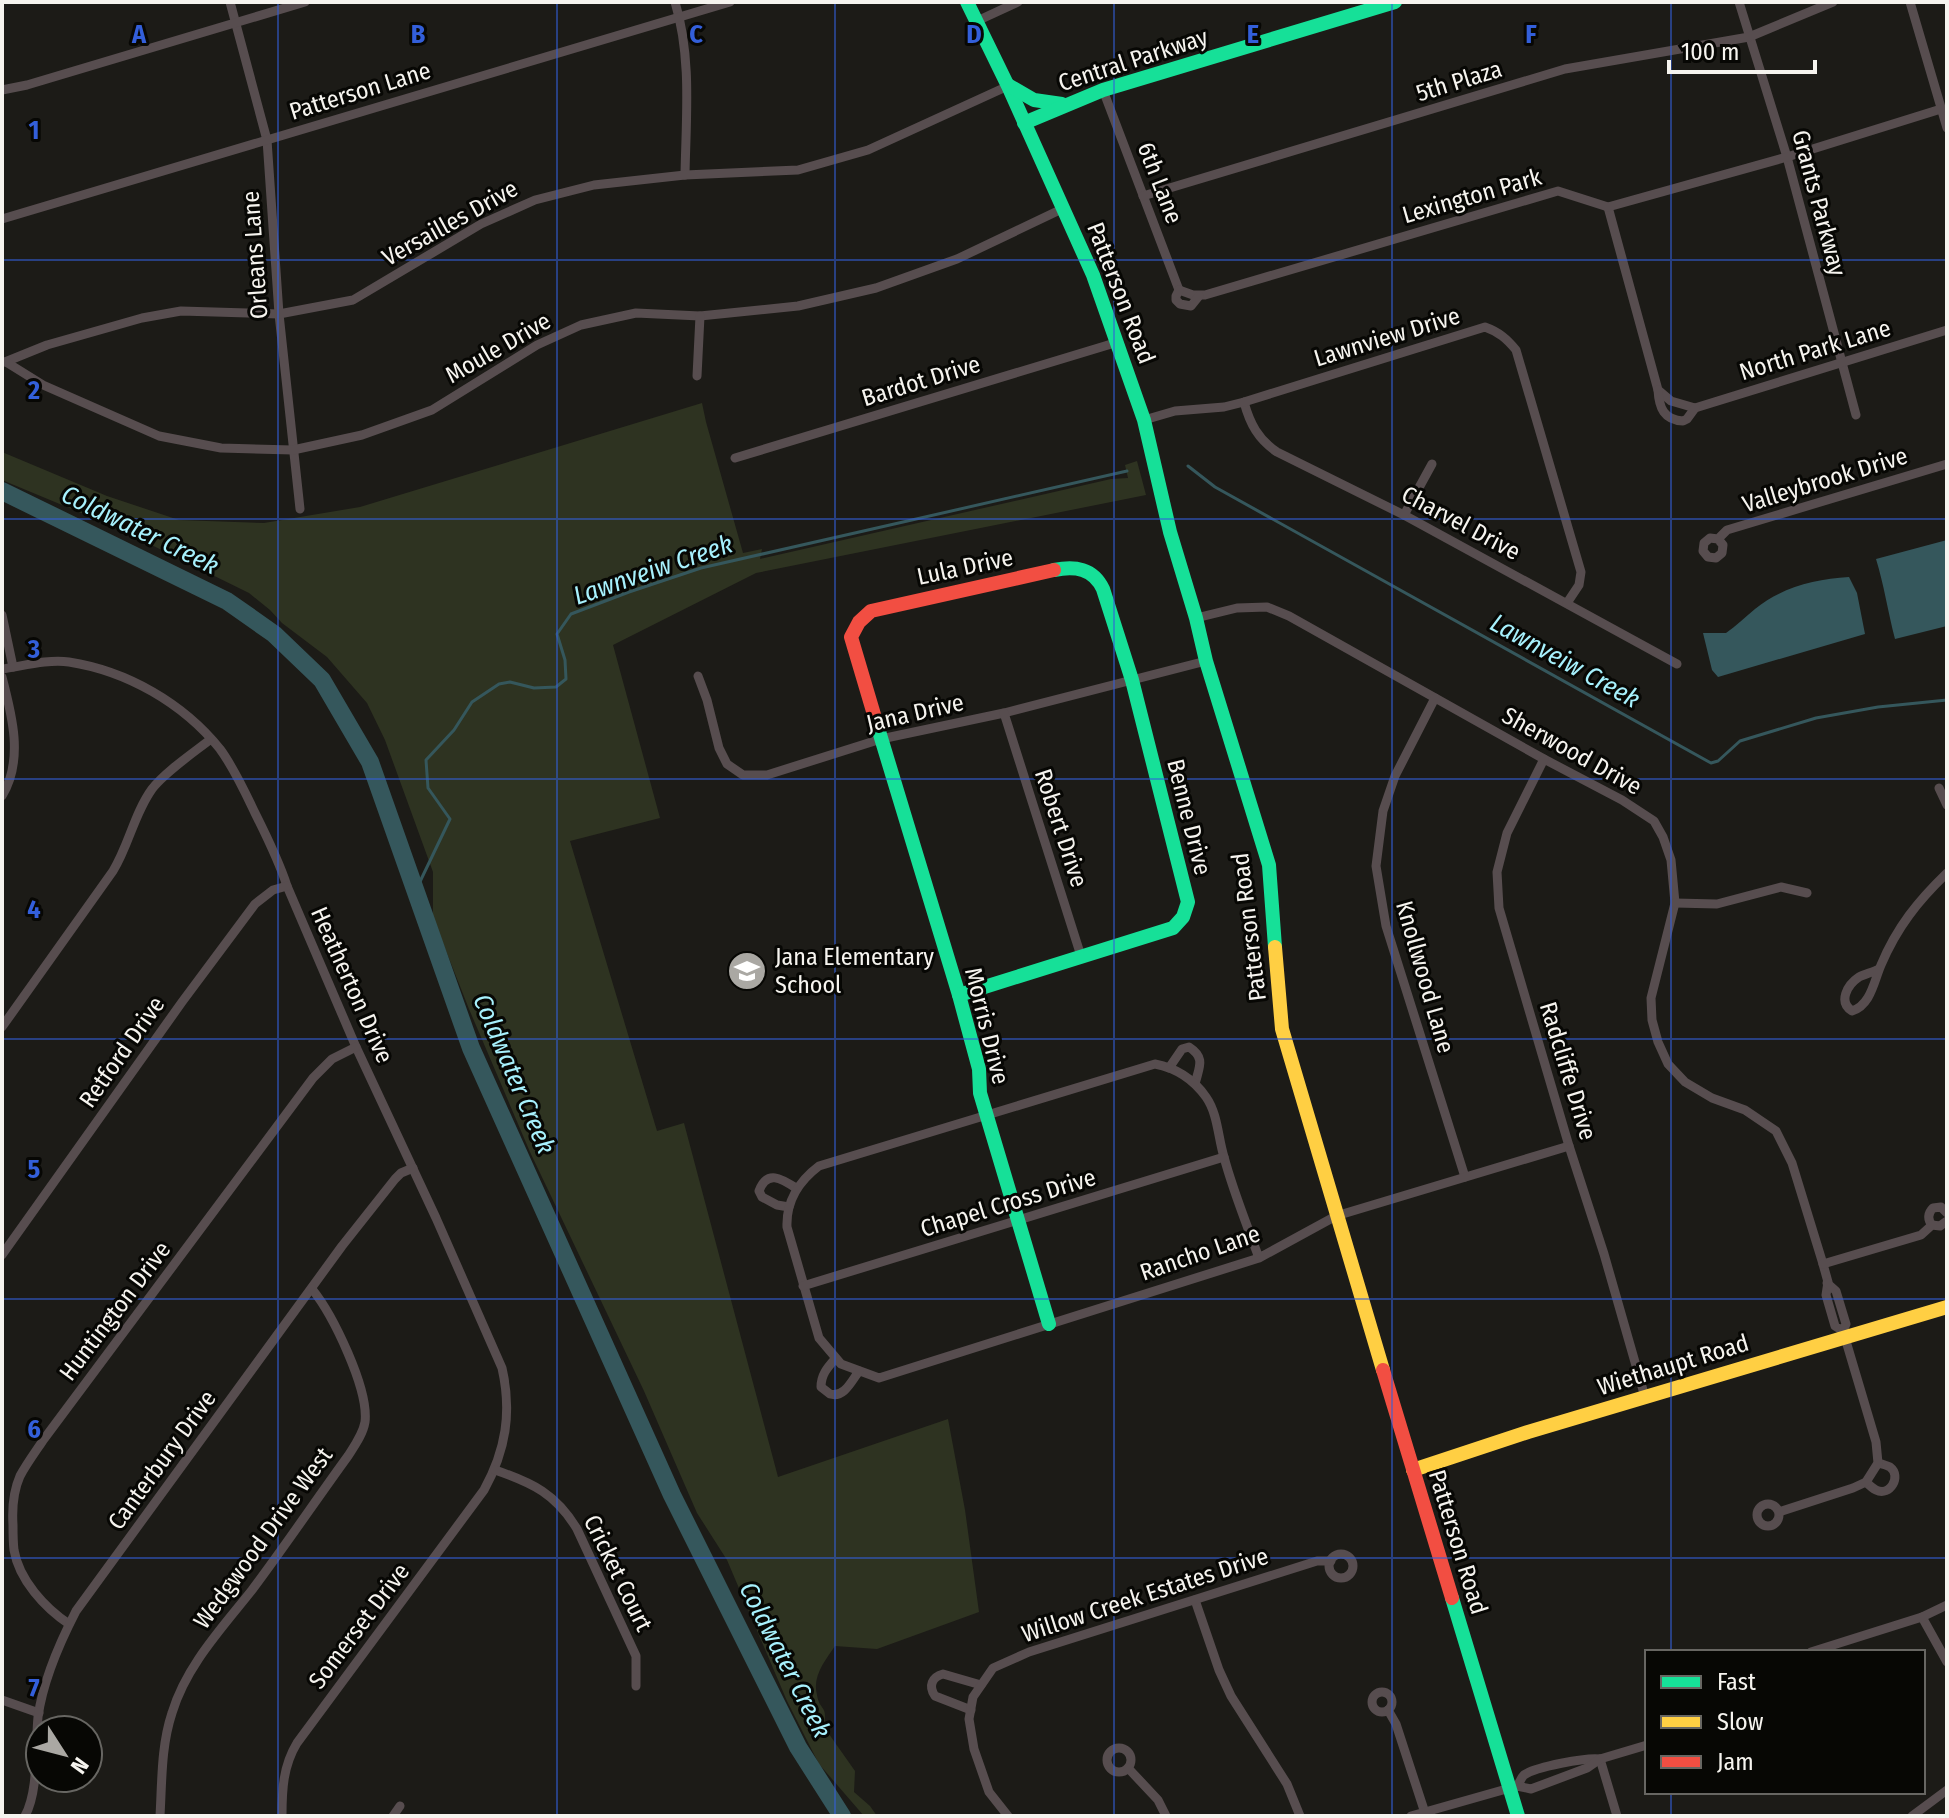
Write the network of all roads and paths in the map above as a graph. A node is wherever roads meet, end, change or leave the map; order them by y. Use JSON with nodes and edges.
{"nodes":[{"id":1,"x":230,"y":2,"type":"edge"},
{"id":2,"x":305,"y":2,"type":"edge"},
{"id":3,"x":675,"y":2,"type":"edge"},
{"id":4,"x":730,"y":2,"type":"edge"},
{"id":5,"x":967,"y":2,"type":"edge"},
{"id":6,"x":1018,"y":2,"type":"edge"},
{"id":7,"x":1395,"y":2,"type":"edge"},
{"id":8,"x":1739,"y":2,"type":"edge"},
{"id":9,"x":1833,"y":2,"type":"edge"},
{"id":10,"x":1910,"y":2,"type":"edge"},
{"id":11,"x":680,"y":17,"type":"junction"},
{"id":12,"x":977,"y":21,"type":"junction"},
{"id":13,"x":237,"y":22,"type":"junction"},
{"id":14,"x":1749,"y":37,"type":"junction"},
{"id":15,"x":1007,"y":85,"type":"junction"},
{"id":16,"x":2,"y":90,"type":"edge"},
{"id":17,"x":1103,"y":90,"type":"junction"},
{"id":18,"x":1067,"y":104,"type":"junction"},
{"id":19,"x":1941,"y":109,"type":"junction"},
{"id":20,"x":1024,"y":123,"type":"junction"},
{"id":21,"x":1947,"y":128,"type":"edge"},
{"id":22,"x":267,"y":140,"type":"junction"},
{"id":23,"x":1787,"y":157,"type":"junction"},
{"id":24,"x":685,"y":175,"type":"junction"},
{"id":25,"x":1143,"y":196,"type":"junction"},
{"id":26,"x":1608,"y":207,"type":"junction"},
{"id":27,"x":1064,"y":208,"type":"junction"},
{"id":28,"x":2,"y":219,"type":"edge"},
{"id":29,"x":1179,"y":290,"type":"joint"},
{"id":30,"x":279,"y":314,"type":"junction"},
{"id":31,"x":700,"y":316,"type":"junction"},
{"id":32,"x":1947,"y":330,"type":"edge"},
{"id":33,"x":1118,"y":342,"type":"junction"},
{"id":34,"x":4,"y":362,"type":"edge"},
{"id":35,"x":1841,"y":362,"type":"junction"},
{"id":36,"x":697,"y":376,"type":"dead end"},
{"id":37,"x":1658,"y":390,"type":"junction"},
{"id":38,"x":1244,"y":402,"type":"junction"},
{"id":39,"x":1695,"y":408,"type":"junction"},
{"id":40,"x":1856,"y":415,"type":"dead end"},
{"id":41,"x":1144,"y":420,"type":"junction"},
{"id":42,"x":293,"y":450,"type":"junction"},
{"id":43,"x":735,"y":458,"type":"dead end"},
{"id":44,"x":1432,"y":464,"type":"dead end"},
{"id":45,"x":1947,"y":464,"type":"edge"},
{"id":46,"x":300,"y":509,"type":"dead end"},
{"id":47,"x":1404,"y":515,"type":"junction"},
{"id":48,"x":1718,"y":539,"type":"dead end"},
{"id":49,"x":1567,"y":603,"type":"junction"},
{"id":50,"x":2,"y":615,"type":"edge"},
{"id":51,"x":1196,"y":618,"type":"junction"},
{"id":52,"x":1206,"y":661,"type":"junction"},
{"id":53,"x":1677,"y":664,"type":"dead end"},
{"id":54,"x":13,"y":667,"type":"junction"},
{"id":55,"x":2,"y":669,"type":"edge"},
{"id":56,"x":698,"y":676,"type":"dead end"},
{"id":57,"x":2,"y":677,"type":"edge"},
{"id":58,"x":1132,"y":680,"type":"junction"},
{"id":59,"x":1435,"y":698,"type":"junction"},
{"id":60,"x":1004,"y":713,"type":"junction"},
{"id":61,"x":211,"y":739,"type":"junction"},
{"id":62,"x":881,"y":739,"type":"junction"},
{"id":63,"x":1544,"y":759,"type":"junction"},
{"id":64,"x":1939,"y":788,"type":"dead end"},
{"id":65,"x":2,"y":796,"type":"edge"},
{"id":66,"x":1947,"y":805,"type":"edge"},
{"id":67,"x":1947,"y":873,"type":"edge"},
{"id":68,"x":287,"y":886,"type":"junction"},
{"id":69,"x":1807,"y":893,"type":"dead end"},
{"id":70,"x":1675,"y":903,"type":"junction"},
{"id":71,"x":1081,"y":956,"type":"junction"},
{"id":72,"x":1879,"y":969,"type":"junction"},
{"id":73,"x":959,"y":995,"type":"junction"},
{"id":74,"x":2,"y":1027,"type":"edge"},
{"id":75,"x":356,"y":1047,"type":"junction"},
{"id":76,"x":1169,"y":1068,"type":"junction"},
{"id":77,"x":1195,"y":1084,"type":"junction"},
{"id":78,"x":986,"y":1114,"type":"junction"},
{"id":79,"x":1569,"y":1146,"type":"junction"},
{"id":80,"x":1224,"y":1157,"type":"junction"},
{"id":81,"x":413,"y":1168,"type":"junction"},
{"id":82,"x":1465,"y":1177,"type":"junction"},
{"id":83,"x":796,"y":1188,"type":"junction"},
{"id":84,"x":789,"y":1207,"type":"junction"},
{"id":85,"x":1947,"y":1213,"type":"edge"},
{"id":86,"x":1336,"y":1216,"type":"junction"},
{"id":87,"x":1018,"y":1220,"type":"junction"},
{"id":88,"x":1947,"y":1221,"type":"edge"},
{"id":89,"x":1932,"y":1225,"type":"junction"},
{"id":90,"x":2,"y":1255,"type":"edge"},
{"id":91,"x":1259,"y":1258,"type":"junction"},
{"id":92,"x":1823,"y":1264,"type":"junction"},
{"id":93,"x":803,"y":1286,"type":"junction"},
{"id":94,"x":312,"y":1289,"type":"junction"},
{"id":95,"x":1947,"y":1307,"type":"edge"},
{"id":96,"x":1049,"y":1324,"type":"junction"},
{"id":97,"x":1843,"y":1334,"type":"junction"},
{"id":98,"x":838,"y":1362,"type":"junction"},
{"id":99,"x":859,"y":1371,"type":"junction"},
{"id":100,"x":1645,"y":1397,"type":"junction"},
{"id":101,"x":1878,"y":1463,"type":"junction"},
{"id":102,"x":495,"y":1470,"type":"junction"},
{"id":103,"x":1413,"y":1470,"type":"junction"},
{"id":104,"x":1866,"y":1482,"type":"junction"},
{"id":105,"x":1779,"y":1512,"type":"dead end"},
{"id":106,"x":1331,"y":1561,"type":"dead end"},
{"id":107,"x":1195,"y":1600,"type":"junction"},
{"id":108,"x":1947,"y":1605,"type":"edge"},
{"id":109,"x":1922,"y":1617,"type":"junction"},
{"id":110,"x":69,"y":1624,"type":"junction"},
{"id":111,"x":1817,"y":1650,"type":"edge"},
{"id":112,"x":1947,"y":1662,"type":"edge"},
{"id":113,"x":981,"y":1685,"type":"junction"},
{"id":114,"x":636,"y":1686,"type":"dead end"},
{"id":115,"x":2,"y":1700,"type":"edge"},
{"id":116,"x":971,"y":1710,"type":"junction"},
{"id":117,"x":1388,"y":1710,"type":"dead end"},
{"id":118,"x":39,"y":1713,"type":"junction"},
{"id":119,"x":1645,"y":1746,"type":"edge"},
{"id":120,"x":1600,"y":1759,"type":"junction"},
{"id":121,"x":1128,"y":1768,"type":"dead end"},
{"id":122,"x":1513,"y":1787,"type":"junction"},
{"id":123,"x":1947,"y":1790,"type":"edge"},
{"id":124,"x":400,"y":1806,"type":"dead end"},
{"id":125,"x":1425,"y":1815,"type":"edge"},
{"id":126,"x":25,"y":1816,"type":"edge"},
{"id":127,"x":160,"y":1816,"type":"edge"},
{"id":128,"x":282,"y":1816,"type":"edge"},
{"id":129,"x":393,"y":1816,"type":"edge"},
{"id":130,"x":1008,"y":1816,"type":"edge"},
{"id":131,"x":1166,"y":1816,"type":"edge"},
{"id":132,"x":1300,"y":1816,"type":"edge"},
{"id":133,"x":1411,"y":1816,"type":"edge"},
{"id":134,"x":1518,"y":1816,"type":"edge"},
{"id":135,"x":1617,"y":1816,"type":"edge"},
{"id":136,"x":1912,"y":1816,"type":"edge"}],
"edges":[{"from":1,"to":13,"type":"street","name":"Orleans Lane"},
{"from":2,"to":13,"type":"street"},
{"from":3,"to":11,"type":"street"},
{"from":4,"to":11,"type":"street","name":"Patterson Lane"},
{"from":5,"to":12,"type":"street","name":"Patterson Road"},
{"from":6,"to":12,"type":"street"},
{"from":7,"to":17,"type":"street","name":"Central Parkway"},
{"from":8,"to":14,"type":"street","name":"Grants Parkway"},
{"from":9,"to":14,"type":"street","name":"5th Plaza"},
{"from":10,"to":19,"type":"street"},
{"from":11,"to":22,"type":"street","name":"Patterson Lane"},
{"from":11,"to":24,"type":"street"},
{"from":12,"to":15,"type":"street","name":"Patterson Road"},
{"from":13,"to":16,"type":"street"},
{"from":13,"to":22,"type":"street","name":"Orleans Lane"},
{"from":14,"to":23,"type":"street","name":"Grants Parkway"},
{"from":14,"to":25,"type":"street","name":"5th Plaza"},
{"from":15,"to":18,"type":"street"},
{"from":15,"to":20,"type":"street","name":"Patterson Road"},
{"from":15,"to":24,"type":"street","name":"Versailles Drive"},
{"from":17,"to":18,"type":"street","name":"Central Parkway"},
{"from":17,"to":25,"type":"street","name":"6th Lane"},
{"from":18,"to":20,"type":"street","name":"Central Parkway"},
{"from":19,"to":21,"type":"street"},
{"from":19,"to":23,"type":"street"},
{"from":20,"to":27,"type":"street","name":"Patterson Road"},
{"from":22,"to":28,"type":"street","name":"Patterson Lane"},
{"from":22,"to":30,"type":"street","name":"Orleans Lane"},
{"from":23,"to":26,"type":"street"},
{"from":23,"to":35,"type":"street","name":"Grants Parkway"},
{"from":24,"to":30,"type":"street","name":"Versailles Drive"},
{"from":25,"to":29,"type":"street","name":"6th Lane"},
{"from":26,"to":29,"type":"street","name":"Lexington Park"},
{"from":26,"to":37,"type":"street"},
{"from":27,"to":31,"type":"street","name":"Moule Drive"},
{"from":27,"to":33,"type":"street","name":"Patterson Road"},
{"from":30,"to":34,"type":"street","name":"Versailles Drive"},
{"from":30,"to":42,"type":"street","name":"Orleans Lane"},
{"from":31,"to":36,"type":"street"},
{"from":31,"to":42,"type":"street","name":"Moule Drive"},
{"from":32,"to":35,"type":"street","name":"North Park Lane"},
{"from":33,"to":41,"type":"street","name":"Patterson Road"},
{"from":33,"to":43,"type":"street","name":"Bardot Drive"},
{"from":34,"to":42,"type":"street","name":"Moule Drive"},
{"from":35,"to":39,"type":"street","name":"North Park Lane"},
{"from":35,"to":40,"type":"street","name":"Grants Parkway"},
{"from":37,"to":39,"type":"street"},
{"from":37,"to":39,"type":"street","name":"North Park Lane"},
{"from":38,"to":41,"type":"street","name":"Lawnview Drive"},
{"from":38,"to":47,"type":"street","name":"Charvel Drive"},
{"from":38,"to":49,"type":"street","name":"Lawnview Drive"},
{"from":41,"to":51,"type":"street","name":"Patterson Road"},
{"from":42,"to":46,"type":"street","name":"Orleans Lane"},
{"from":44,"to":47,"type":"street"},
{"from":45,"to":48,"type":"street","name":"Valleybrook Drive"},
{"from":47,"to":49,"type":"street","name":"Charvel Drive"},
{"from":49,"to":53,"type":"street","name":"Charvel Drive"},
{"from":50,"to":54,"type":"street"},
{"from":51,"to":52,"type":"street","name":"Patterson Road"},
{"from":51,"to":59,"type":"street","name":"Sherwood Drive"},
{"from":52,"to":58,"type":"street","name":"Jana Drive"},
{"from":52,"to":86,"type":"street","name":"Patterson Road"},
{"from":54,"to":55,"type":"street","name":"Heatherton Drive"},
{"from":54,"to":61,"type":"street","name":"Heatherton Drive"},
{"from":56,"to":62,"type":"street","name":"Jana Drive"},
{"from":57,"to":65,"type":"street"},
{"from":58,"to":60,"type":"street","name":"Jana Drive"},
{"from":58,"to":62,"type":"street","name":"Lula Drive"},
{"from":58,"to":71,"type":"street","name":"Benne Drive"},
{"from":59,"to":63,"type":"street","name":"Sherwood Drive"},
{"from":59,"to":82,"type":"street","name":"Knollwood Lane"},
{"from":60,"to":62,"type":"street","name":"Jana Drive"},
{"from":60,"to":71,"type":"street","name":"Robert Drive"},
{"from":61,"to":68,"type":"street","name":"Heatherton Drive"},
{"from":61,"to":74,"type":"street"},
{"from":62,"to":73,"type":"street","name":"Morris Drive"},
{"from":63,"to":70,"type":"street","name":"Sherwood Drive"},
{"from":63,"to":79,"type":"street","name":"Radcliffe Drive"},
{"from":64,"to":66,"type":"street"},
{"from":67,"to":72,"type":"street"},
{"from":68,"to":75,"type":"street","name":"Heatherton Drive"},
{"from":68,"to":90,"type":"street","name":"Retford Drive"},
{"from":69,"to":70,"type":"street"},
{"from":70,"to":92,"type":"street","name":"Sherwood Drive"},
{"from":71,"to":73,"type":"street","name":"Benne Drive"},
{"from":72,"to":72,"type":"street"},
{"from":73,"to":78,"type":"street","name":"Morris Drive"},
{"from":75,"to":81,"type":"street","name":"Heatherton Drive"},
{"from":75,"to":110,"type":"street","name":"Huntington Drive"},
{"from":76,"to":77,"type":"street"},
{"from":76,"to":77,"type":"street"},
{"from":76,"to":78,"type":"street"},
{"from":77,"to":80,"type":"street"},
{"from":78,"to":83,"type":"street"},
{"from":78,"to":87,"type":"street","name":"Morris Drive"},
{"from":79,"to":82,"type":"street","name":"Rancho Lane"},
{"from":79,"to":100,"type":"street","name":"Radcliffe Drive"},
{"from":80,"to":87,"type":"street","name":"Chapel Cross Drive"},
{"from":80,"to":91,"type":"street"},
{"from":81,"to":94,"type":"street","name":"Canterbury Drive"},
{"from":81,"to":102,"type":"street","name":"Heatherton Drive"},
{"from":82,"to":86,"type":"street","name":"Rancho Lane"},
{"from":83,"to":84,"type":"street"},
{"from":83,"to":84,"type":"street"},
{"from":84,"to":93,"type":"street"},
{"from":85,"to":89,"type":"street"},
{"from":86,"to":91,"type":"street","name":"Rancho Lane"},
{"from":86,"to":103,"type":"street","name":"Patterson Road"},
{"from":87,"to":93,"type":"street","name":"Chapel Cross Drive"},
{"from":87,"to":96,"type":"street","name":"Morris Drive"},
{"from":88,"to":89,"type":"street"},
{"from":89,"to":92,"type":"street"},
{"from":91,"to":96,"type":"street","name":"Rancho Lane"},
{"from":92,"to":97,"type":"street","name":"Sherwood Drive"},
{"from":93,"to":98,"type":"street"},
{"from":94,"to":110,"type":"street","name":"Canterbury Drive"},
{"from":94,"to":127,"type":"street","name":"Wedgwood Drive West"},
{"from":95,"to":97,"type":"street","name":"Wiethaupt Road"},
{"from":96,"to":99,"type":"street","name":"Rancho Lane"},
{"from":97,"to":100,"type":"street","name":"Wiethaupt Road"},
{"from":97,"to":101,"type":"street","name":"Sherwood Drive"},
{"from":98,"to":99,"type":"street","name":"Rancho Lane"},
{"from":98,"to":99,"type":"street"},
{"from":100,"to":103,"type":"street","name":"Wiethaupt Road"},
{"from":101,"to":104,"type":"street"},
{"from":101,"to":104,"type":"street","name":"Sherwood Drive"},
{"from":102,"to":114,"type":"street","name":"Cricket Court"},
{"from":102,"to":128,"type":"street","name":"Somerset Drive"},
{"from":103,"to":122,"type":"street","name":"Patterson Road"},
{"from":104,"to":105,"type":"street","name":"Sherwood Drive"},
{"from":106,"to":107,"type":"street","name":"Willow Creek Estates Drive"},
{"from":107,"to":113,"type":"street","name":"Willow Creek Estates Drive"},
{"from":107,"to":132,"type":"street"},
{"from":108,"to":109,"type":"street"},
{"from":109,"to":111,"type":"street"},
{"from":109,"to":112,"type":"street"},
{"from":110,"to":118,"type":"street","name":"Canterbury Drive"},
{"from":113,"to":116,"type":"street","name":"Willow Creek Estates Drive"},
{"from":113,"to":116,"type":"street"},
{"from":115,"to":118,"type":"street"},
{"from":116,"to":130,"type":"street","name":"Willow Creek Estates Drive"},
{"from":117,"to":125,"type":"street"},
{"from":118,"to":126,"type":"street","name":"Canterbury Drive"},
{"from":119,"to":120,"type":"street"},
{"from":120,"to":122,"type":"street"},
{"from":120,"to":122,"type":"street"},
{"from":120,"to":135,"type":"street"},
{"from":121,"to":131,"type":"street"},
{"from":122,"to":125,"type":"street"},
{"from":122,"to":134,"type":"street","name":"Patterson Road"},
{"from":123,"to":136,"type":"street"},
{"from":124,"to":129,"type":"street"},
{"from":125,"to":133,"type":"street"}]}
